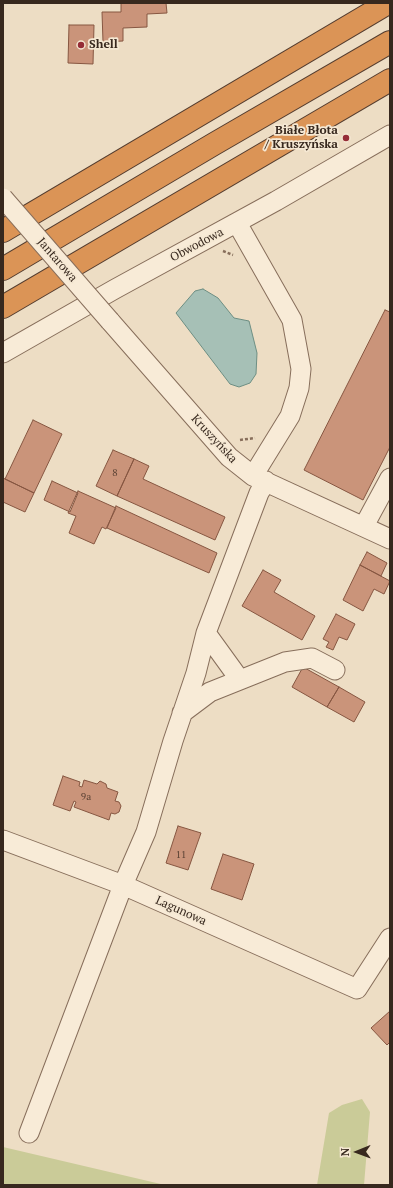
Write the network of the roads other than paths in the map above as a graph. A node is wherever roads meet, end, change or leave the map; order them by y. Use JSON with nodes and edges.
{"nodes":[{"id":1,"x":388,"y":3,"type":"edge"},
{"id":2,"x":390,"y":42,"type":"edge"},
{"id":3,"x":390,"y":80,"type":"edge"},
{"id":4,"x":390,"y":135,"type":"edge"},
{"id":5,"x":3,"y":198,"type":"edge"},
{"id":6,"x":237,"y":223,"type":"junction"},
{"id":7,"x":3,"y":231,"type":"edge"},
{"id":8,"x":3,"y":269,"type":"edge"},
{"id":9,"x":3,"y":307,"type":"edge"},
{"id":10,"x":110,"y":322,"type":"joint"},
{"id":11,"x":3,"y":353,"type":"edge"},
{"id":12,"x":260,"y":478,"type":"junction"},
{"id":13,"x":390,"y":478,"type":"edge"},
{"id":14,"x":364,"y":526,"type":"junction"},
{"id":15,"x":390,"y":539,"type":"edge"},
{"id":16,"x":206,"y":633,"type":"junction"},
{"id":17,"x":334,"y":670,"type":"dead end"},
{"id":18,"x":240,"y":680,"type":"junction"},
{"id":19,"x":182,"y":713,"type":"junction"},
{"id":20,"x":3,"y":840,"type":"edge"},
{"id":21,"x":123,"y":885,"type":"junction"},
{"id":22,"x":390,"y":938,"type":"edge"},
{"id":23,"x":29,"y":1133,"type":"dead end"}],
"edges":[{"from":1,"to":7,"type":"highway"},
{"from":2,"to":8,"type":"highway"},
{"from":3,"to":9,"type":"highway"},
{"from":4,"to":6,"type":"street","name":"Obwodowa"},
{"from":5,"to":10,"type":"street","name":"Jantarowa","bridge":true},
{"from":6,"to":11,"type":"street","name":"Obwodowa"},
{"from":6,"to":12,"type":"street"},
{"from":10,"to":12,"type":"street","name":"Kruszyńska"},
{"from":12,"to":14,"type":"street","name":"Kruszyńska"},
{"from":12,"to":16,"type":"street"},
{"from":13,"to":14,"type":"street"},
{"from":14,"to":15,"type":"street","name":"Kruszyńska"},
{"from":16,"to":18,"type":"street"},
{"from":16,"to":19,"type":"street"},
{"from":17,"to":18,"type":"street"},
{"from":18,"to":19,"type":"street"},
{"from":19,"to":21,"type":"street"},
{"from":20,"to":21,"type":"street","name":"Lagunowa"},
{"from":21,"to":22,"type":"street","name":"Lagunowa"},
{"from":21,"to":23,"type":"street"}]}
